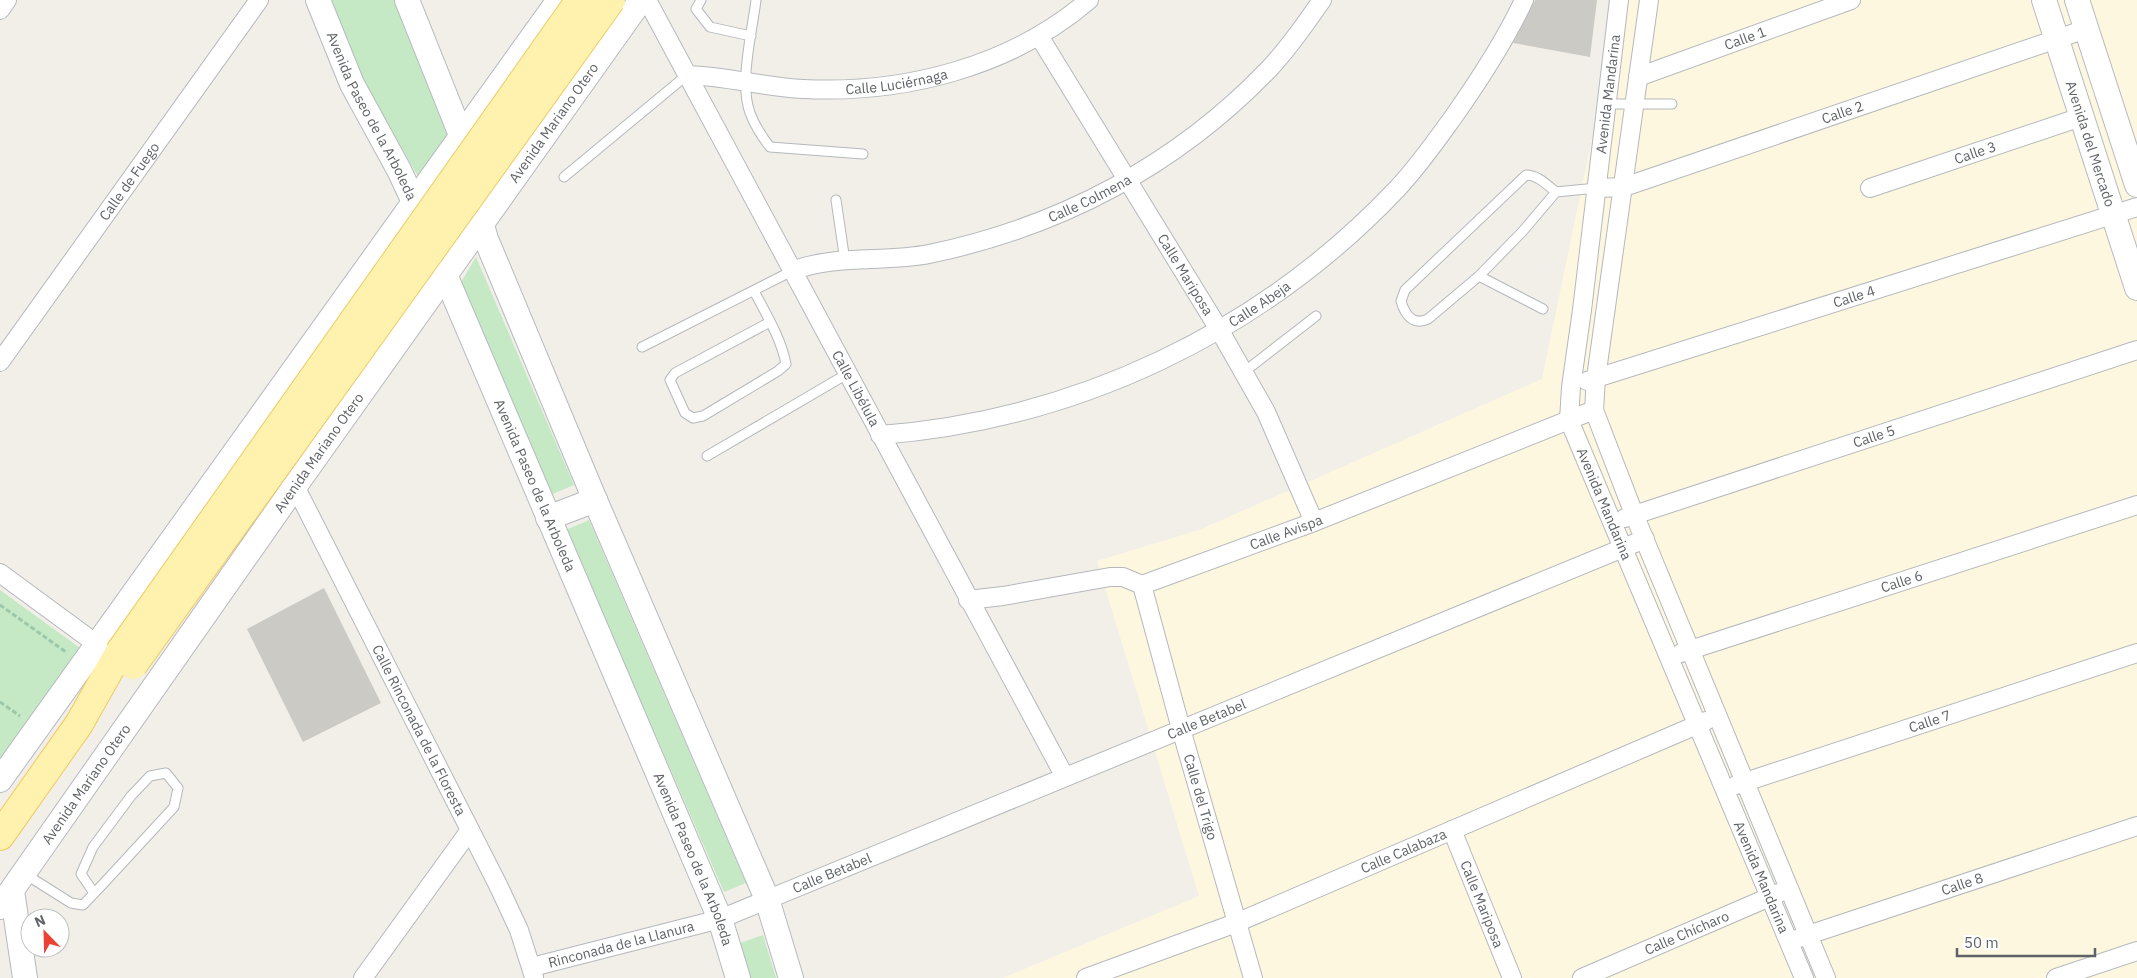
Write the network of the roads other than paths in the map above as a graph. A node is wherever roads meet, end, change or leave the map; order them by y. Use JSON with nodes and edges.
{"nodes":[{"id":1,"x":6,"y":0,"type":"edge"},
{"id":2,"x":259,"y":0,"type":"edge"},
{"id":3,"x":318,"y":0,"type":"edge"},
{"id":4,"x":407,"y":0,"type":"edge"},
{"id":5,"x":559,"y":0,"type":"edge"},
{"id":6,"x":580,"y":0,"type":"edge"},
{"id":7,"x":587,"y":0,"type":"edge"},
{"id":8,"x":611,"y":0,"type":"edge"},
{"id":9,"x":640,"y":0,"type":"edge"},
{"id":10,"x":647,"y":0,"type":"edge"},
{"id":11,"x":701,"y":0,"type":"edge"},
{"id":12,"x":756,"y":0,"type":"edge"},
{"id":13,"x":1089,"y":0,"type":"edge"},
{"id":14,"x":1322,"y":0,"type":"edge"},
{"id":15,"x":1524,"y":0,"type":"edge"},
{"id":16,"x":1619,"y":0,"type":"edge"},
{"id":17,"x":1649,"y":0,"type":"edge"},
{"id":18,"x":1850,"y":0,"type":"edge"},
{"id":19,"x":2044,"y":0,"type":"edge"},
{"id":20,"x":2077,"y":0,"type":"edge"},
{"id":21,"x":0,"y":10,"type":"edge"},
{"id":22,"x":2086,"y":29,"type":"junction"},
{"id":23,"x":751,"y":36,"type":"junction"},
{"id":24,"x":1039,"y":36,"type":"junction"},
{"id":25,"x":2056,"y":38,"type":"junction"},
{"id":26,"x":687,"y":75,"type":"junction"},
{"id":27,"x":1638,"y":77,"type":"junction"},
{"id":28,"x":746,"y":81,"type":"junction"},
{"id":29,"x":1606,"y":104,"type":"junction"},
{"id":30,"x":1672,"y":104,"type":"dead end"},
{"id":31,"x":1635,"y":105,"type":"junction"},
{"id":32,"x":2081,"y":117,"type":"junction"},
{"id":33,"x":461,"y":135,"type":"junction"},
{"id":34,"x":863,"y":154,"type":"dead end"},
{"id":35,"x":468,"y":172,"type":"junction"},
{"id":36,"x":564,"y":178,"type":"dead end"},
{"id":37,"x":1129,"y":180,"type":"junction"},
{"id":38,"x":2137,"y":185,"type":"edge"},
{"id":39,"x":1624,"y":187,"type":"junction"},
{"id":40,"x":1597,"y":188,"type":"junction"},
{"id":41,"x":1870,"y":188,"type":"dead end"},
{"id":42,"x":1556,"y":192,"type":"junction"},
{"id":43,"x":836,"y":200,"type":"dead end"},
{"id":44,"x":414,"y":202,"type":"junction"},
{"id":45,"x":2137,"y":207,"type":"edge"},
{"id":46,"x":2113,"y":215,"type":"junction"},
{"id":47,"x":481,"y":223,"type":"junction"},
{"id":48,"x":425,"y":231,"type":"junction"},
{"id":49,"x":845,"y":261,"type":"junction"},
{"id":50,"x":792,"y":271,"type":"junction"},
{"id":51,"x":443,"y":276,"type":"junction"},
{"id":52,"x":1479,"y":276,"type":"junction"},
{"id":53,"x":2137,"y":288,"type":"edge"},
{"id":54,"x":754,"y":291,"type":"junction"},
{"id":55,"x":1543,"y":309,"type":"dead end"},
{"id":56,"x":1316,"y":316,"type":"dead end"},
{"id":57,"x":770,"y":322,"type":"junction"},
{"id":58,"x":1220,"y":331,"type":"junction"},
{"id":59,"x":642,"y":347,"type":"dead end"},
{"id":60,"x":2137,"y":350,"type":"edge"},
{"id":61,"x":0,"y":362,"type":"edge"},
{"id":62,"x":1244,"y":372,"type":"junction"},
{"id":63,"x":847,"y":374,"type":"junction"},
{"id":64,"x":1596,"y":378,"type":"junction"},
{"id":65,"x":1571,"y":387,"type":"junction"},
{"id":66,"x":1594,"y":410,"type":"junction"},
{"id":67,"x":1569,"y":420,"type":"junction"},
{"id":68,"x":880,"y":435,"type":"junction"},
{"id":69,"x":707,"y":456,"type":"dead end"},
{"id":70,"x":295,"y":486,"type":"junction"},
{"id":71,"x":595,"y":500,"type":"junction"},
{"id":72,"x":2137,"y":505,"type":"edge"},
{"id":73,"x":1634,"y":514,"type":"junction"},
{"id":74,"x":548,"y":518,"type":"junction"},
{"id":75,"x":1314,"y":522,"type":"junction"},
{"id":76,"x":1613,"y":523,"type":"junction"},
{"id":77,"x":1644,"y":539,"type":"junction"},
{"id":78,"x":1623,"y":548,"type":"junction"},
{"id":79,"x":0,"y":573,"type":"edge"},
{"id":80,"x":1142,"y":586,"type":"junction"},
{"id":81,"x":968,"y":600,"type":"junction"},
{"id":82,"x":1690,"y":650,"type":"junction"},
{"id":83,"x":2137,"y":653,"type":"edge"},
{"id":84,"x":117,"y":654,"type":"junction"},
{"id":85,"x":1668,"y":657,"type":"junction"},
{"id":86,"x":1718,"y":716,"type":"junction"},
{"id":87,"x":1696,"y":725,"type":"junction"},
{"id":88,"x":1181,"y":729,"type":"junction"},
{"id":89,"x":1065,"y":777,"type":"junction"},
{"id":90,"x":0,"y":780,"type":"edge"},
{"id":91,"x":1746,"y":782,"type":"junction"},
{"id":92,"x":1723,"y":790,"type":"junction"},
{"id":93,"x":2137,"y":826,"type":"edge"},
{"id":94,"x":470,"y":830,"type":"junction"},
{"id":95,"x":1452,"y":830,"type":"junction"},
{"id":96,"x":0,"y":836,"type":"edge"},
{"id":97,"x":1790,"y":888,"type":"junction"},
{"id":98,"x":12,"y":890,"type":"edge"},
{"id":99,"x":94,"y":893,"type":"junction"},
{"id":100,"x":1768,"y":898,"type":"junction"},
{"id":101,"x":767,"y":899,"type":"junction"},
{"id":102,"x":720,"y":918,"type":"junction"},
{"id":103,"x":1236,"y":922,"type":"junction"},
{"id":104,"x":1809,"y":933,"type":"junction"},
{"id":105,"x":1789,"y":943,"type":"junction"},
{"id":106,"x":2137,"y":951,"type":"edge"},
{"id":107,"x":533,"y":973,"type":"edge"},
{"id":108,"x":25,"y":978,"type":"edge"},
{"id":109,"x":363,"y":978,"type":"edge"},
{"id":110,"x":738,"y":978,"type":"edge"},
{"id":111,"x":791,"y":978,"type":"edge"},
{"id":112,"x":1086,"y":978,"type":"edge"},
{"id":113,"x":1253,"y":978,"type":"edge"},
{"id":114,"x":1512,"y":978,"type":"edge"},
{"id":115,"x":1582,"y":978,"type":"edge"},
{"id":116,"x":1804,"y":978,"type":"edge"},
{"id":117,"x":1826,"y":978,"type":"edge"},
{"id":118,"x":2056,"y":978,"type":"edge"}],
"edges":[{"from":1,"to":21,"type":"street"},
{"from":2,"to":61,"type":"street","name":"Calle de Fuego"},
{"from":3,"to":44,"type":"street","name":"Avenida Paseo de la Arboleda"},
{"from":4,"to":33,"type":"street"},
{"from":5,"to":33,"type":"street","name":"Avenida Mariano Otero"},
{"from":6,"to":84,"type":"main road","name":"Avenida Mariano Otero","bridge":true},
{"from":7,"to":35,"type":"street"},
{"from":8,"to":84,"type":"main road","name":"Avenida Mariano Otero","bridge":true},
{"from":9,"to":47,"type":"street","name":"Avenida Mariano Otero"},
{"from":10,"to":26,"type":"street","name":"Calle Libélula"},
{"from":11,"to":23,"type":"lane"},
{"from":12,"to":23,"type":"lane"},
{"from":13,"to":24,"type":"street","name":"Calle Luciérnaga"},
{"from":14,"to":37,"type":"street","name":"Calle Colmena"},
{"from":15,"to":58,"type":"street","name":"Calle Abeja"},
{"from":16,"to":29,"type":"street","name":"Avenida Mandarina"},
{"from":17,"to":27,"type":"street","name":"Avenida Mandarina"},
{"from":18,"to":27,"type":"street","name":"Calle 1"},
{"from":19,"to":25,"type":"street","name":"Avenida del Mercado"},
{"from":20,"to":22,"type":"street"},
{"from":22,"to":25,"type":"street","name":"Calle 2"},
{"from":22,"to":38,"type":"street"},
{"from":23,"to":28,"type":"lane"},
{"from":24,"to":28,"type":"street","name":"Calle Luciérnaga"},
{"from":24,"to":37,"type":"street","name":"Calle Mariposa"},
{"from":25,"to":32,"type":"street","name":"Avenida del Mercado"},
{"from":25,"to":39,"type":"street","name":"Calle 2"},
{"from":26,"to":28,"type":"street","name":"Calle Luciérnaga"},
{"from":26,"to":36,"type":"lane"},
{"from":26,"to":50,"type":"street","name":"Calle Libélula"},
{"from":27,"to":31,"type":"street","name":"Avenida Mandarina"},
{"from":28,"to":34,"type":"lane"},
{"from":29,"to":31,"type":"lane"},
{"from":29,"to":40,"type":"street","name":"Avenida Mandarina"},
{"from":30,"to":31,"type":"lane"},
{"from":31,"to":39,"type":"street","name":"Avenida Mandarina"},
{"from":32,"to":41,"type":"street","name":"Calle 3"},
{"from":32,"to":46,"type":"street","name":"Avenida del Mercado"},
{"from":33,"to":35,"type":"street"},
{"from":33,"to":44,"type":"street","name":"Avenida Mariano Otero"},
{"from":35,"to":47,"type":"street"},
{"from":35,"to":48,"type":"street"},
{"from":37,"to":49,"type":"street","name":"Calle Colmena"},
{"from":37,"to":58,"type":"street","name":"Calle Mariposa"},
{"from":39,"to":40,"type":"street","name":"Calle 2"},
{"from":39,"to":64,"type":"street","name":"Avenida Mandarina"},
{"from":40,"to":42,"type":"lane"},
{"from":40,"to":65,"type":"street","name":"Avenida Mandarina"},
{"from":42,"to":52,"type":"lane"},
{"from":42,"to":52,"type":"lane"},
{"from":43,"to":49,"type":"lane"},
{"from":44,"to":48,"type":"street","name":"Avenida Paseo de la Arboleda"},
{"from":44,"to":84,"type":"street","name":"Avenida Mariano Otero"},
{"from":45,"to":46,"type":"street","name":"Calle 4"},
{"from":46,"to":53,"type":"street","name":"Avenida del Mercado"},
{"from":46,"to":64,"type":"street","name":"Calle 4"},
{"from":47,"to":51,"type":"street","name":"Avenida Mariano Otero"},
{"from":47,"to":71,"type":"street"},
{"from":48,"to":51,"type":"street","name":"Avenida Paseo de la Arboleda"},
{"from":49,"to":50,"type":"street","name":"Calle Colmena"},
{"from":50,"to":54,"type":"lane"},
{"from":50,"to":63,"type":"street","name":"Calle Libélula"},
{"from":51,"to":70,"type":"street","name":"Avenida Mariano Otero"},
{"from":51,"to":74,"type":"street","name":"Avenida Paseo de la Arboleda"},
{"from":52,"to":55,"type":"lane"},
{"from":54,"to":57,"type":"lane"},
{"from":54,"to":59,"type":"lane"},
{"from":56,"to":62,"type":"lane"},
{"from":57,"to":57,"type":"lane"},
{"from":58,"to":62,"type":"street","name":"Calle Mariposa"},
{"from":58,"to":68,"type":"street","name":"Calle Abeja"},
{"from":60,"to":73,"type":"street","name":"Calle 5"},
{"from":62,"to":75,"type":"street","name":"Calle Mariposa"},
{"from":63,"to":68,"type":"street","name":"Calle Libélula"},
{"from":63,"to":69,"type":"lane"},
{"from":64,"to":65,"type":"street","name":"Calle 4"},
{"from":64,"to":66,"type":"street","name":"Avenida Mandarina"},
{"from":65,"to":67,"type":"street","name":"Avenida Mandarina"},
{"from":66,"to":67,"type":"street","name":"Calle Avispa"},
{"from":66,"to":73,"type":"street","name":"Avenida Mandarina"},
{"from":67,"to":75,"type":"street","name":"Calle Avispa"},
{"from":67,"to":76,"type":"street","name":"Avenida Mandarina"},
{"from":68,"to":81,"type":"street","name":"Calle Libélula"},
{"from":70,"to":94,"type":"street","name":"Calle Rinconada de la Floresta"},
{"from":70,"to":98,"type":"street","name":"Avenida Mariano Otero"},
{"from":71,"to":74,"type":"street"},
{"from":71,"to":101,"type":"street"},
{"from":72,"to":82,"type":"street","name":"Calle 6"},
{"from":73,"to":76,"type":"street","name":"Calle 5"},
{"from":73,"to":77,"type":"street","name":"Avenida Mandarina"},
{"from":74,"to":102,"type":"street","name":"Avenida Paseo de la Arboleda"},
{"from":75,"to":80,"type":"street","name":"Calle Avispa"},
{"from":76,"to":78,"type":"street","name":"Avenida Mandarina"},
{"from":77,"to":78,"type":"street","name":"Calle Betabel"},
{"from":77,"to":82,"type":"street","name":"Avenida Mandarina"},
{"from":78,"to":85,"type":"street","name":"Avenida Mandarina"},
{"from":78,"to":88,"type":"street","name":"Calle Betabel"},
{"from":79,"to":84,"type":"street"},
{"from":80,"to":81,"type":"street"},
{"from":80,"to":88,"type":"street","name":"Calle del Trigo"},
{"from":81,"to":89,"type":"street","name":"Calle Libélula"},
{"from":82,"to":85,"type":"street","name":"Calle 6"},
{"from":82,"to":86,"type":"street","name":"Avenida Mandarina"},
{"from":83,"to":91,"type":"street","name":"Calle 7"},
{"from":84,"to":90,"type":"street","name":"Avenida Mariano Otero"},
{"from":84,"to":96,"type":"main road","name":"Avenida Mariano Otero"},
{"from":85,"to":87,"type":"street","name":"Avenida Mandarina"},
{"from":86,"to":87,"type":"street","name":"Calle Calabaza"},
{"from":86,"to":91,"type":"street","name":"Avenida Mandarina"},
{"from":87,"to":92,"type":"street","name":"Avenida Mandarina"},
{"from":87,"to":95,"type":"street","name":"Calle Calabaza"},
{"from":88,"to":89,"type":"street","name":"Calle Betabel"},
{"from":88,"to":103,"type":"street","name":"Calle del Trigo"},
{"from":89,"to":101,"type":"street","name":"Calle Betabel"},
{"from":91,"to":92,"type":"street","name":"Calle 7"},
{"from":91,"to":97,"type":"street","name":"Avenida Mandarina"},
{"from":92,"to":100,"type":"street","name":"Avenida Mandarina"},
{"from":93,"to":104,"type":"street","name":"Calle 8"},
{"from":94,"to":107,"type":"street","name":"Calle Rinconada de la Floresta"},
{"from":94,"to":109,"type":"street"},
{"from":95,"to":103,"type":"street","name":"Calle Calabaza"},
{"from":95,"to":114,"type":"street","name":"Calle Mariposa"},
{"from":97,"to":100,"type":"street","name":"Calle Chícharo"},
{"from":97,"to":104,"type":"street","name":"Avenida Mandarina"},
{"from":98,"to":99,"type":"lane"},
{"from":98,"to":108,"type":"street"},
{"from":99,"to":99,"type":"lane"},
{"from":100,"to":105,"type":"street","name":"Avenida Mandarina"},
{"from":100,"to":115,"type":"street","name":"Calle Chícharo"},
{"from":101,"to":102,"type":"street","name":"Rinconada de la Llanura"},
{"from":101,"to":111,"type":"street"},
{"from":102,"to":107,"type":"street","name":"Rinconada de la Llanura"},
{"from":102,"to":110,"type":"street","name":"Avenida Paseo de la Arboleda"},
{"from":103,"to":112,"type":"street","name":"Calle Calabaza"},
{"from":103,"to":113,"type":"street","name":"Calle del Trigo"},
{"from":104,"to":105,"type":"street","name":"Calle 8"},
{"from":104,"to":117,"type":"street","name":"Avenida Mandarina"},
{"from":105,"to":116,"type":"street","name":"Avenida Mandarina"},
{"from":106,"to":118,"type":"street"}]}
